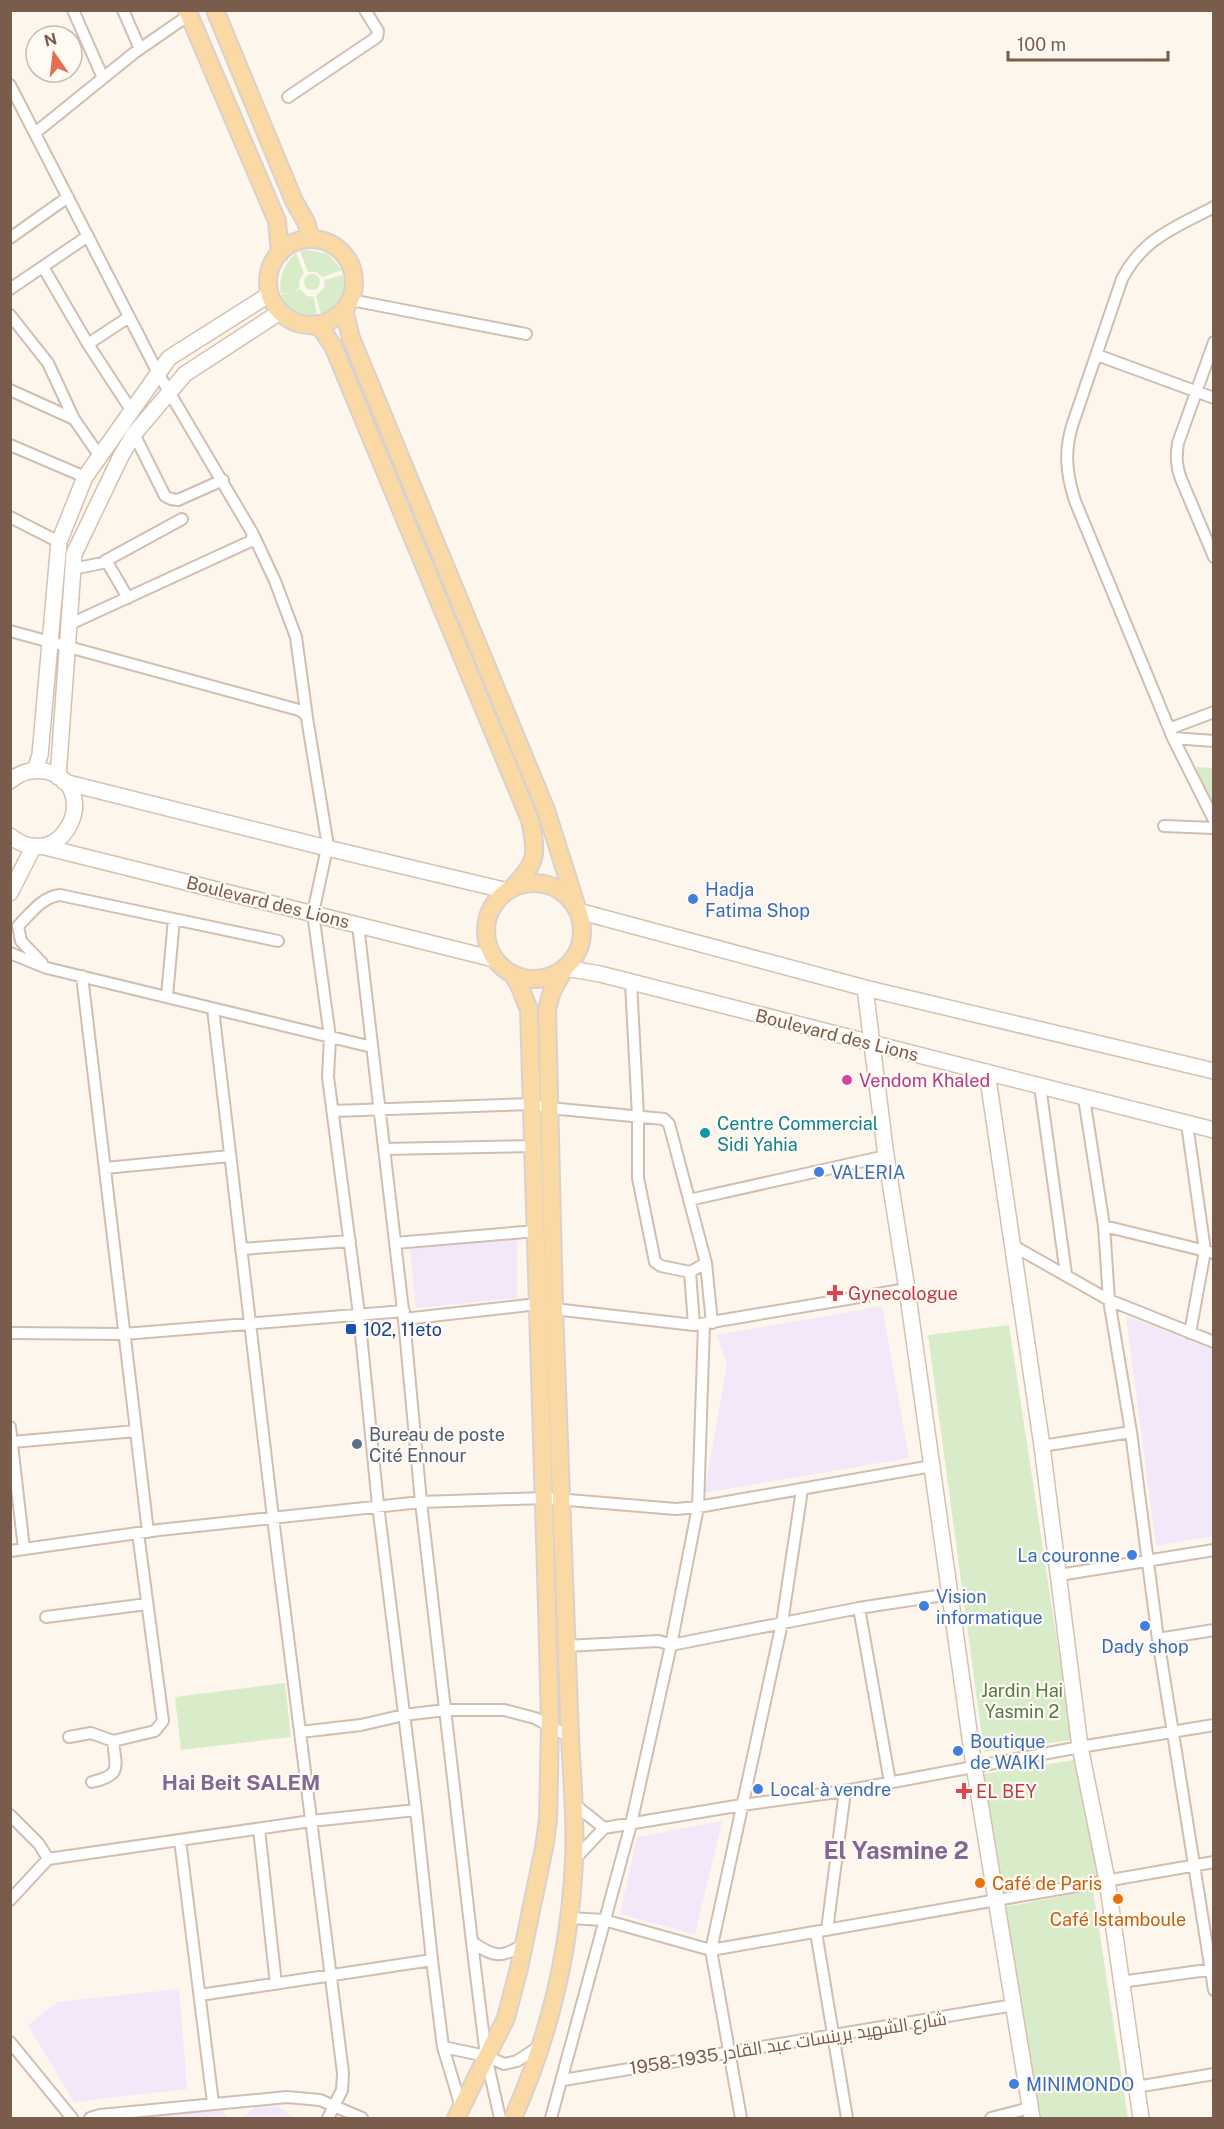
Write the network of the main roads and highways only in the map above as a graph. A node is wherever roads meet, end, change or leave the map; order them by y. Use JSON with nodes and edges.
{"nodes":[{"id":1,"x":215,"y":10,"type":"edge"},
{"id":2,"x":188,"y":13,"type":"edge"},
{"id":3,"x":312,"y":239,"type":"junction"},
{"id":4,"x":280,"y":253,"type":"junction"},
{"id":5,"x":270,"y":294,"type":"junction"},
{"id":6,"x":347,"y":305,"type":"junction"},
{"id":7,"x":280,"y":312,"type":"junction"},
{"id":8,"x":310,"y":325,"type":"junction"},
{"id":9,"x":10,"y":767,"type":"edge"},
{"id":10,"x":31,"y":771,"type":"junction"},
{"id":11,"x":61,"y":779,"type":"junction"},
{"id":12,"x":10,"y":781,"type":"edge"},
{"id":13,"x":12,"y":840,"type":"edge"},
{"id":14,"x":38,"y":846,"type":"junction"},
{"id":15,"x":511,"y":889,"type":"junction"},
{"id":16,"x":10,"y":893,"type":"edge"},
{"id":17,"x":578,"y":911,"type":"junction"},
{"id":18,"x":494,"y":959,"type":"junction"},
{"id":19,"x":565,"y":968,"type":"junction"},
{"id":20,"x":513,"y":975,"type":"junction"},
{"id":21,"x":865,"y":988,"type":"junction"},
{"id":22,"x":872,"y":1044,"type":"junction"},
{"id":23,"x":1214,"y":1071,"type":"edge"},
{"id":24,"x":987,"y":1072,"type":"junction"},
{"id":25,"x":1214,"y":1130,"type":"edge"},
{"id":26,"x":546,"y":1307,"type":"junction"},
{"id":27,"x":552,"y":1499,"type":"junction"},
{"id":28,"x":458,"y":2113,"type":"edge"},
{"id":29,"x":1031,"y":2113,"type":"edge"},
{"id":30,"x":513,"y":2118,"type":"edge"},
{"id":31,"x":1141,"y":2118,"type":"edge"}],
"edges":[{"from":1,"to":3,"type":"main road"},
{"from":2,"to":4,"type":"main road"},
{"from":3,"to":4,"type":"main road"},
{"from":3,"to":6,"type":"main road"},
{"from":4,"to":5,"type":"main road"},
{"from":5,"to":7,"type":"main road"},
{"from":5,"to":10,"type":"main road"},
{"from":6,"to":8,"type":"main road"},
{"from":6,"to":17,"type":"main road"},
{"from":7,"to":8,"type":"main road"},
{"from":7,"to":11,"type":"main road"},
{"from":8,"to":15,"type":"main road"},
{"from":9,"to":10,"type":"main road"},
{"from":10,"to":11,"type":"main road"},
{"from":10,"to":12,"type":"main road"},
{"from":11,"to":14,"type":"main road"},
{"from":11,"to":15,"type":"main road"},
{"from":13,"to":14,"type":"main road","name":"Boulevard des Lions"},
{"from":14,"to":16,"type":"main road"},
{"from":14,"to":18,"type":"main road","name":"Boulevard des Lions"},
{"from":15,"to":17,"type":"main road"},
{"from":15,"to":18,"type":"main road"},
{"from":17,"to":19,"type":"main road"},
{"from":17,"to":21,"type":"main road"},
{"from":18,"to":20,"type":"main road"},
{"from":19,"to":20,"type":"main road"},
{"from":19,"to":22,"type":"main road","name":"Boulevard des Lions"},
{"from":19,"to":26,"type":"main road"},
{"from":20,"to":26,"type":"main road"},
{"from":21,"to":22,"type":"main road"},
{"from":21,"to":23,"type":"main road"},
{"from":22,"to":24,"type":"main road","name":"Boulevard des Lions"},
{"from":22,"to":29,"type":"main road"},
{"from":24,"to":25,"type":"main road","name":"Boulevard des Lions"},
{"from":24,"to":31,"type":"main road"},
{"from":26,"to":27,"type":"main road"},
{"from":27,"to":28,"type":"main road"},
{"from":27,"to":30,"type":"main road"}]}
